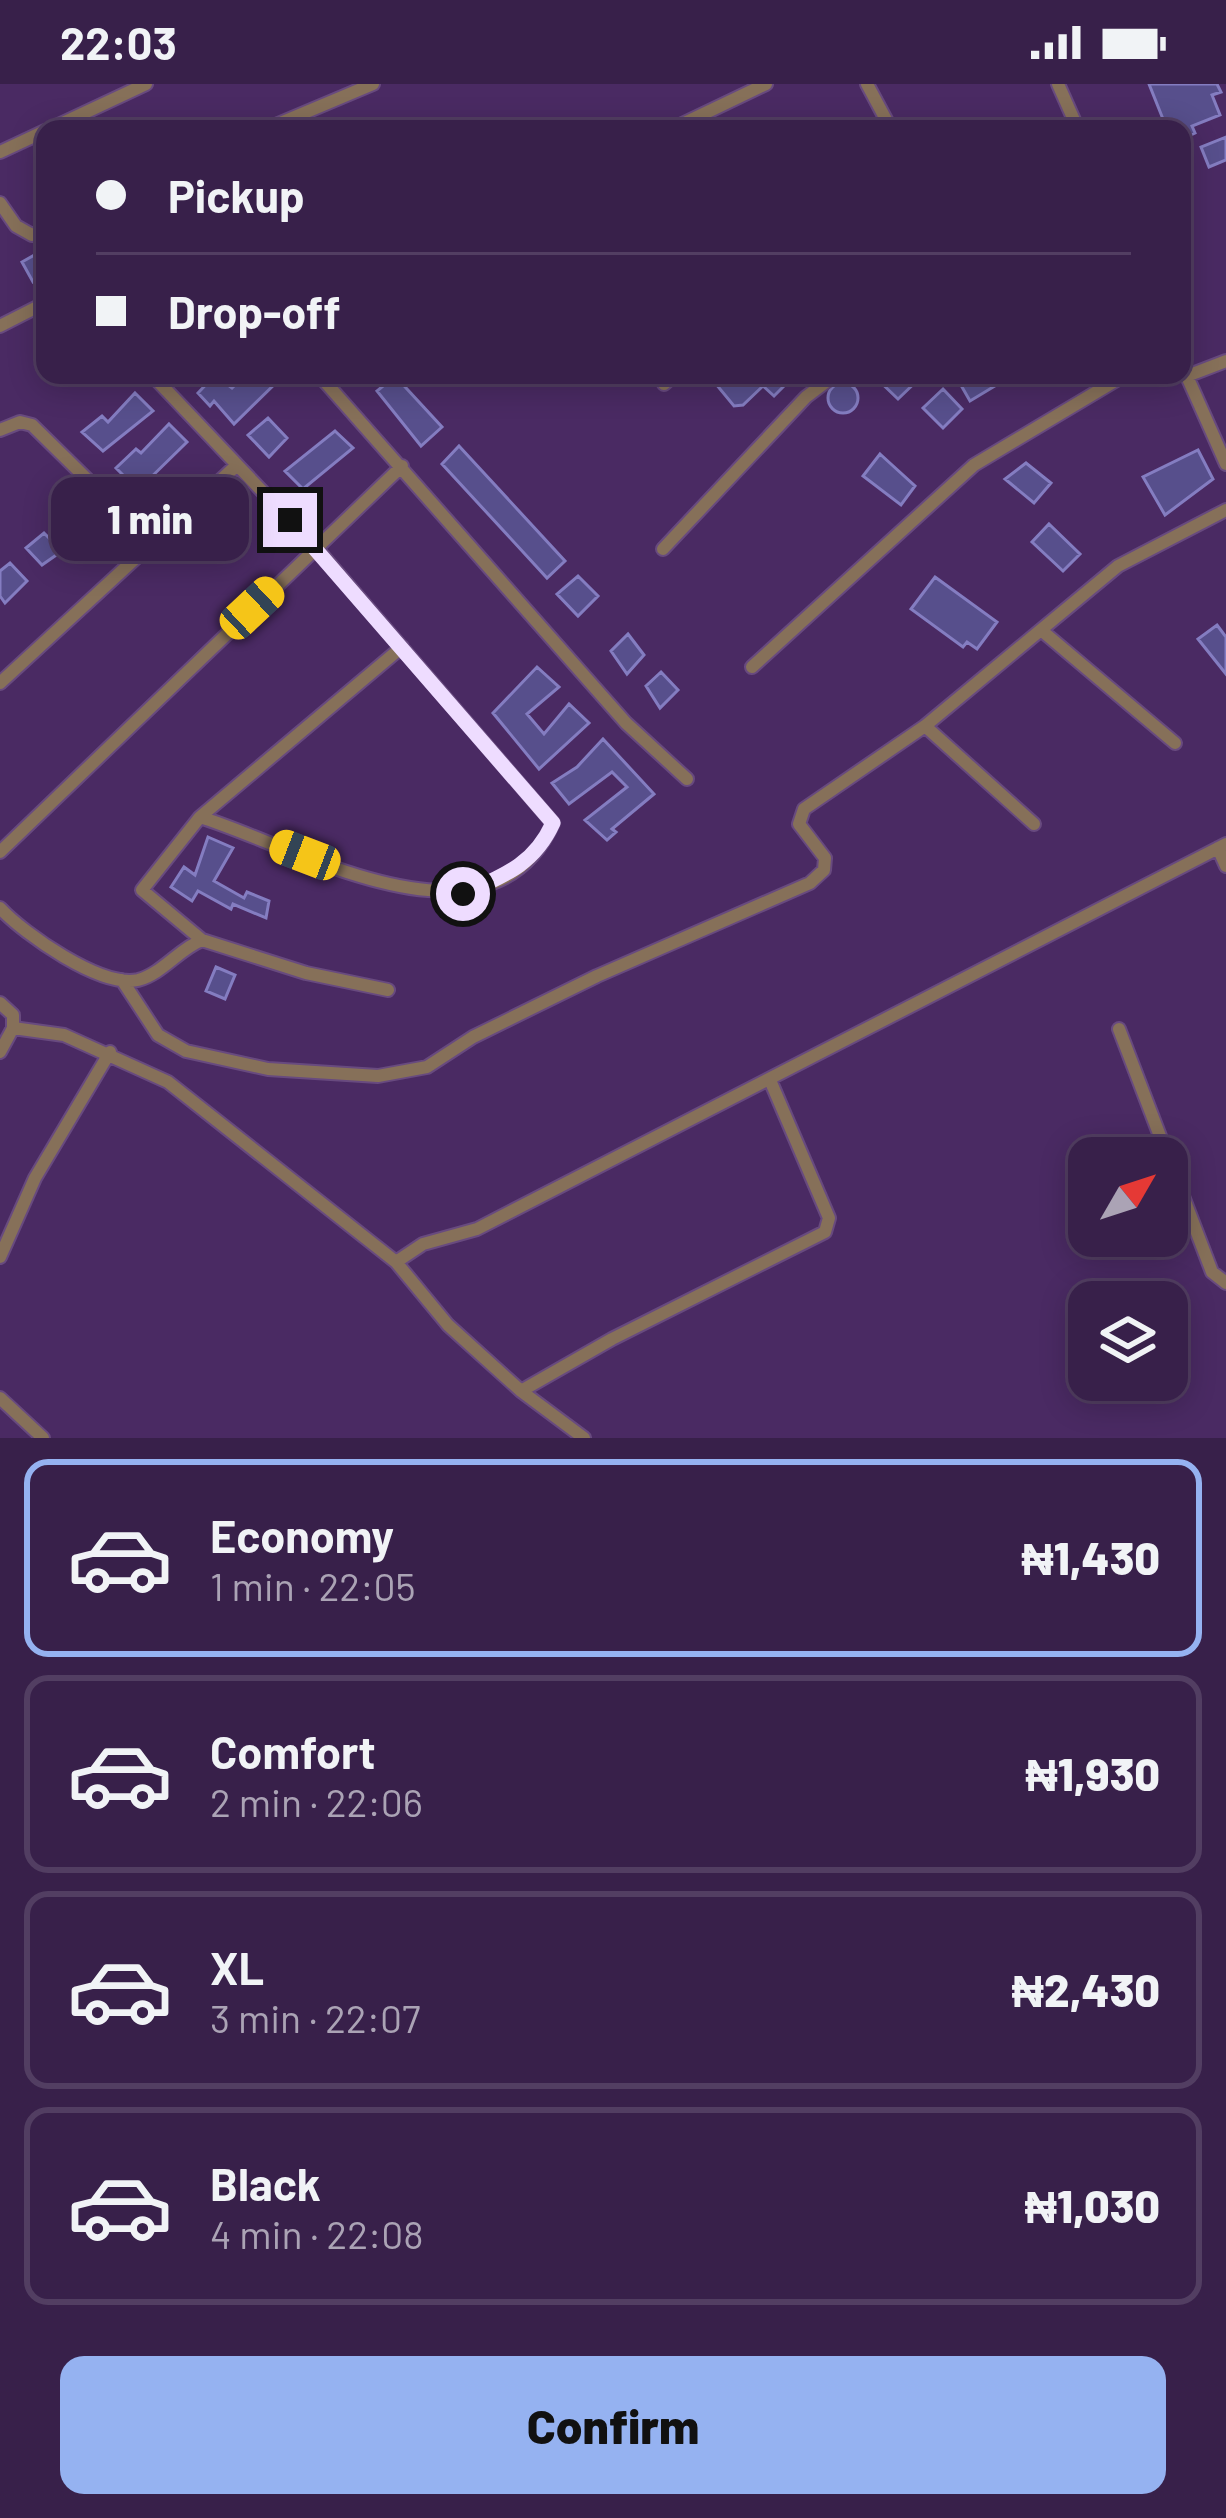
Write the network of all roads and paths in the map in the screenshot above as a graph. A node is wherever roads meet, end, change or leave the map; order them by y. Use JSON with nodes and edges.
{"nodes":[{"id":1,"x":146,"y":84,"type":"edge"},
{"id":2,"x":373,"y":84,"type":"edge"},
{"id":3,"x":766,"y":84,"type":"edge"},
{"id":4,"x":868,"y":84,"type":"edge"},
{"id":5,"x":1058,"y":84,"type":"edge"},
{"id":6,"x":69,"y":120,"type":"edge"},
{"id":7,"x":287,"y":120,"type":"edge"},
{"id":8,"x":691,"y":120,"type":"edge"},
{"id":9,"x":886,"y":120,"type":"edge"},
{"id":10,"x":1074,"y":120,"type":"edge"},
{"id":11,"x":36,"y":136,"type":"edge"},
{"id":12,"x":0,"y":152,"type":"edge"},
{"id":13,"x":0,"y":203,"type":"edge"},
{"id":14,"x":36,"y":234,"type":"edge"},
{"id":15,"x":36,"y":308,"type":"edge"},
{"id":16,"x":0,"y":326,"type":"edge"},
{"id":17,"x":1226,"y":361,"type":"edge"},
{"id":18,"x":1191,"y":369,"type":"edge"},
{"id":19,"x":160,"y":384,"type":"edge"},
{"id":20,"x":327,"y":384,"type":"edge"},
{"id":21,"x":823,"y":384,"type":"edge"},
{"id":22,"x":1110,"y":384,"type":"edge"},
{"id":23,"x":1190,"y":384,"type":"edge"},
{"id":24,"x":0,"y":430,"type":"edge"},
{"id":25,"x":1226,"y":464,"type":"edge"},
{"id":26,"x":237,"y":465,"type":"junction"},
{"id":27,"x":401,"y":466,"type":"junction"},
{"id":28,"x":1226,"y":510,"type":"edge"},
{"id":29,"x":151,"y":542,"type":"junction"},
{"id":30,"x":316,"y":548,"type":"junction"},
{"id":31,"x":663,"y":549,"type":"dead end"},
{"id":32,"x":1041,"y":630,"type":"junction"},
{"id":33,"x":402,"y":647,"type":"junction"},
{"id":34,"x":752,"y":667,"type":"dead end"},
{"id":35,"x":0,"y":683,"type":"edge"},
{"id":36,"x":925,"y":726,"type":"junction"},
{"id":37,"x":1175,"y":743,"type":"dead end"},
{"id":38,"x":687,"y":779,"type":"dead end"},
{"id":39,"x":200,"y":817,"type":"junction"},
{"id":40,"x":1034,"y":824,"type":"dead end"},
{"id":41,"x":1222,"y":846,"type":"edge"},
{"id":42,"x":0,"y":852,"type":"edge"},
{"id":43,"x":1226,"y":866,"type":"edge"},
{"id":44,"x":0,"y":908,"type":"edge"},
{"id":45,"x":202,"y":940,"type":"junction"},
{"id":46,"x":122,"y":980,"type":"junction"},
{"id":47,"x":388,"y":990,"type":"dead end"},
{"id":48,"x":0,"y":1003,"type":"edge"},
{"id":49,"x":1119,"y":1029,"type":"dead end"},
{"id":50,"x":5,"y":1041,"type":"edge"},
{"id":51,"x":110,"y":1052,"type":"junction"},
{"id":52,"x":770,"y":1080,"type":"junction"},
{"id":53,"x":0,"y":1257,"type":"edge"},
{"id":54,"x":396,"y":1262,"type":"junction"},
{"id":55,"x":1226,"y":1283,"type":"edge"},
{"id":56,"x":520,"y":1391,"type":"junction"},
{"id":57,"x":0,"y":1398,"type":"edge"},
{"id":58,"x":43,"y":1438,"type":"edge"},
{"id":59,"x":584,"y":1438,"type":"edge"}],
"edges":[{"from":1,"to":6,"type":"street"},
{"from":2,"to":7,"type":"street"},
{"from":3,"to":8,"type":"street"},
{"from":4,"to":9,"type":"street"},
{"from":5,"to":10,"type":"street"},
{"from":11,"to":12,"type":"street"},
{"from":13,"to":14,"type":"street"},
{"from":15,"to":16,"type":"street"},
{"from":17,"to":18,"type":"street"},
{"from":19,"to":26,"type":"street"},
{"from":20,"to":27,"type":"street"},
{"from":21,"to":31,"type":"street"},
{"from":22,"to":34,"type":"street"},
{"from":23,"to":25,"type":"street"},
{"from":24,"to":29,"type":"street"},
{"from":26,"to":29,"type":"street"},
{"from":26,"to":30,"type":"street"},
{"from":27,"to":30,"type":"street"},
{"from":27,"to":38,"type":"street"},
{"from":28,"to":32,"type":"street"},
{"from":29,"to":35,"type":"street"},
{"from":30,"to":33,"type":"street"},
{"from":30,"to":42,"type":"street"},
{"from":32,"to":36,"type":"street"},
{"from":32,"to":37,"type":"street"},
{"from":33,"to":39,"type":"street"},
{"from":33,"to":39,"type":"street"},
{"from":36,"to":40,"type":"street"},
{"from":36,"to":46,"type":"street"},
{"from":39,"to":45,"type":"street"},
{"from":41,"to":43,"type":"street"},
{"from":41,"to":52,"type":"street"},
{"from":44,"to":46,"type":"street"},
{"from":45,"to":46,"type":"street"},
{"from":45,"to":47,"type":"street"},
{"from":48,"to":50,"type":"street"},
{"from":49,"to":55,"type":"street"},
{"from":50,"to":51,"type":"street"},
{"from":51,"to":53,"type":"street"},
{"from":51,"to":54,"type":"street"},
{"from":52,"to":54,"type":"street"},
{"from":52,"to":56,"type":"street"},
{"from":54,"to":56,"type":"street"},
{"from":56,"to":59,"type":"street"},
{"from":57,"to":58,"type":"street"}]}
